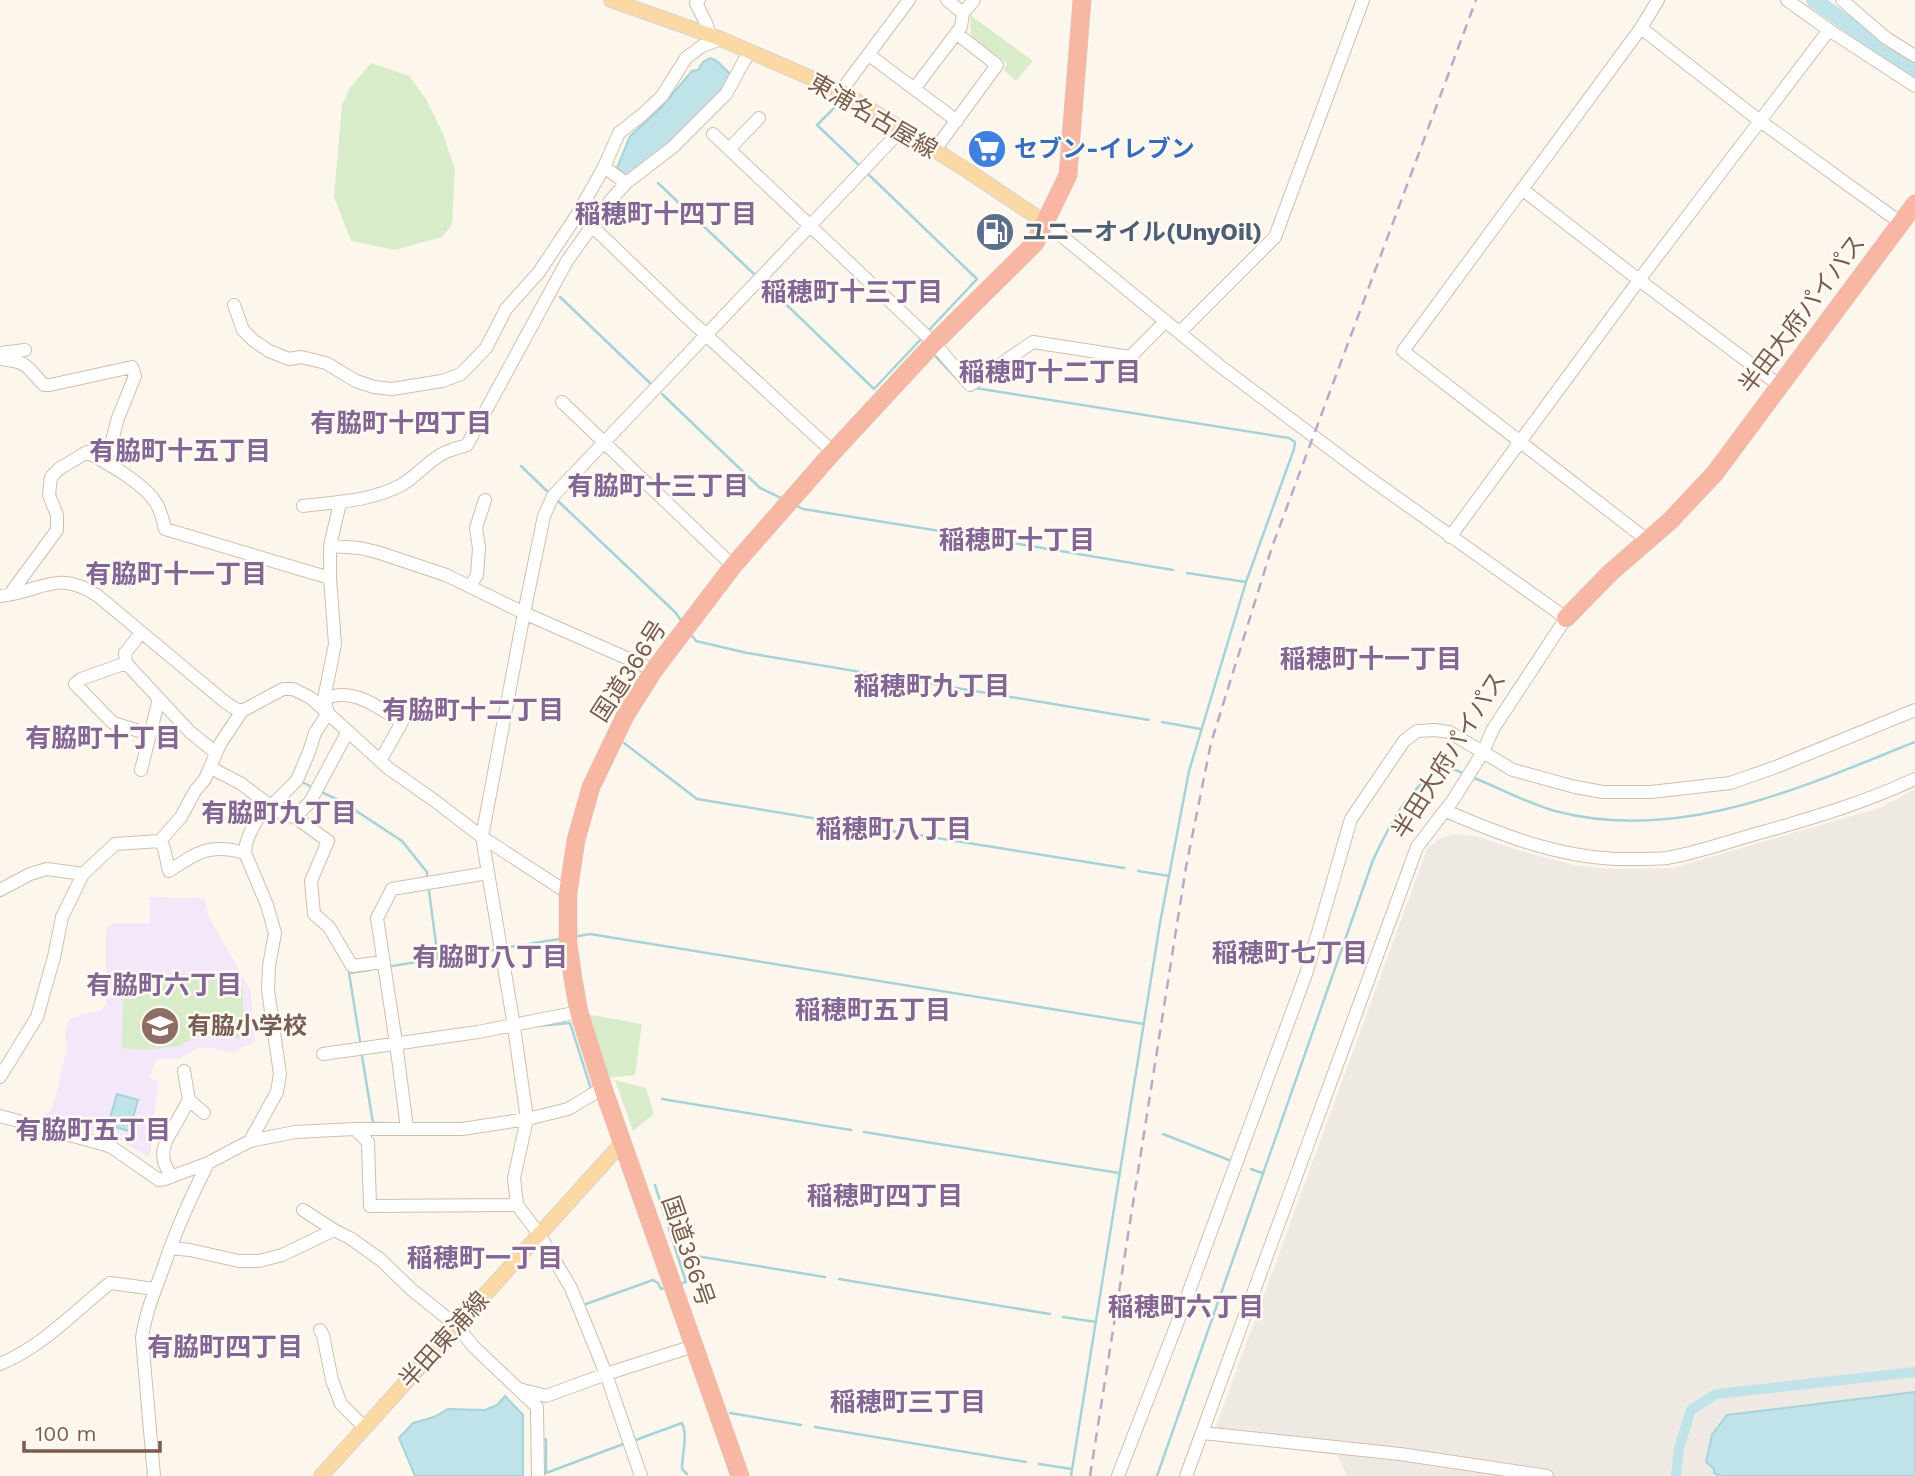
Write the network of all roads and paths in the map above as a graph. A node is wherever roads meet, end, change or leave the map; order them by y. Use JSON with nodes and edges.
{"nodes":[{"id":1,"x":611,"y":0,"type":"edge"},
{"id":2,"x":699,"y":0,"type":"edge"},
{"id":3,"x":909,"y":0,"type":"edge"},
{"id":4,"x":947,"y":0,"type":"edge"},
{"id":5,"x":974,"y":0,"type":"edge"},
{"id":6,"x":1082,"y":0,"type":"edge"},
{"id":7,"x":1363,"y":0,"type":"edge"},
{"id":8,"x":1658,"y":0,"type":"edge"},
{"id":9,"x":1787,"y":0,"type":"edge"},
{"id":10,"x":1842,"y":0,"type":"edge"},
{"id":11,"x":963,"y":13,"type":"junction"},
{"id":12,"x":1641,"y":28,"type":"junction"},
{"id":13,"x":1829,"y":30,"type":"junction"},
{"id":14,"x":956,"y":33,"type":"junction"},
{"id":15,"x":715,"y":37,"type":"junction"},
{"id":16,"x":749,"y":52,"type":"junction"},
{"id":17,"x":869,"y":55,"type":"junction"},
{"id":18,"x":1915,"y":55,"type":"edge"},
{"id":19,"x":1915,"y":86,"type":"edge"},
{"id":20,"x":914,"y":89,"type":"junction"},
{"id":21,"x":841,"y":91,"type":"junction"},
{"id":22,"x":759,"y":118,"type":"dead end"},
{"id":23,"x":957,"y":121,"type":"junction"},
{"id":24,"x":1760,"y":121,"type":"junction"},
{"id":25,"x":902,"y":130,"type":"junction"},
{"id":26,"x":713,"y":134,"type":"dead end"},
{"id":27,"x":729,"y":149,"type":"junction"},
{"id":28,"x":934,"y":151,"type":"junction"},
{"id":29,"x":604,"y":167,"type":"junction"},
{"id":30,"x":626,"y":183,"type":"junction"},
{"id":31,"x":1522,"y":189,"type":"junction"},
{"id":32,"x":1915,"y":204,"type":"edge"},
{"id":33,"x":1046,"y":223,"type":"junction"},
{"id":34,"x":1900,"y":223,"type":"junction"},
{"id":35,"x":592,"y":226,"type":"junction"},
{"id":36,"x":810,"y":227,"type":"junction"},
{"id":37,"x":1639,"y":280,"type":"junction"},
{"id":38,"x":234,"y":305,"type":"dead end"},
{"id":39,"x":1166,"y":321,"type":"junction"},
{"id":40,"x":1180,"y":332,"type":"junction"},
{"id":41,"x":706,"y":335,"type":"junction"},
{"id":42,"x":934,"y":343,"type":"junction"},
{"id":43,"x":25,"y":350,"type":"dead end"},
{"id":44,"x":0,"y":353,"type":"edge"},
{"id":45,"x":0,"y":359,"type":"edge"},
{"id":46,"x":1779,"y":385,"type":"junction"},
{"id":47,"x":562,"y":402,"type":"dead end"},
{"id":48,"x":1521,"y":441,"type":"junction"},
{"id":49,"x":605,"y":443,"type":"junction"},
{"id":50,"x":833,"y":452,"type":"junction"},
{"id":51,"x":106,"y":463,"type":"junction"},
{"id":52,"x":485,"y":500,"type":"dead end"},
{"id":53,"x":340,"y":503,"type":"junction"},
{"id":54,"x":303,"y":506,"type":"dead end"},
{"id":55,"x":1450,"y":537,"type":"junction"},
{"id":56,"x":1647,"y":540,"type":"junction"},
{"id":57,"x":330,"y":546,"type":"junction"},
{"id":58,"x":733,"y":566,"type":"junction"},
{"id":59,"x":330,"y":579,"type":"junction"},
{"id":60,"x":470,"y":586,"type":"junction"},
{"id":61,"x":5,"y":595,"type":"edge"},
{"id":62,"x":524,"y":613,"type":"junction"},
{"id":63,"x":1566,"y":618,"type":"junction"},
{"id":64,"x":141,"y":633,"type":"junction"},
{"id":65,"x":126,"y":663,"type":"junction"},
{"id":66,"x":654,"y":670,"type":"junction"},
{"id":67,"x":159,"y":699,"type":"junction"},
{"id":68,"x":324,"y":699,"type":"junction"},
{"id":69,"x":1915,"y":710,"type":"edge"},
{"id":70,"x":242,"y":711,"type":"junction"},
{"id":71,"x":328,"y":713,"type":"junction"},
{"id":72,"x":348,"y":731,"type":"junction"},
{"id":73,"x":149,"y":734,"type":"junction"},
{"id":74,"x":215,"y":752,"type":"junction"},
{"id":75,"x":1482,"y":754,"type":"junction"},
{"id":76,"x":380,"y":761,"type":"junction"},
{"id":77,"x":211,"y":768,"type":"junction"},
{"id":78,"x":141,"y":770,"type":"dead end"},
{"id":79,"x":1915,"y":779,"type":"edge"},
{"id":80,"x":270,"y":804,"type":"junction"},
{"id":81,"x":1450,"y":805,"type":"junction"},
{"id":82,"x":295,"y":817,"type":"junction"},
{"id":83,"x":482,"y":837,"type":"junction"},
{"id":84,"x":160,"y":841,"type":"junction"},
{"id":85,"x":245,"y":853,"type":"junction"},
{"id":86,"x":488,"y":873,"type":"junction"},
{"id":87,"x":83,"y":874,"type":"junction"},
{"id":88,"x":0,"y":890,"type":"edge"},
{"id":89,"x":568,"y":893,"type":"junction"},
{"id":90,"x":383,"y":962,"type":"junction"},
{"id":91,"x":579,"y":1012,"type":"junction"},
{"id":92,"x":513,"y":1025,"type":"junction"},
{"id":93,"x":396,"y":1043,"type":"junction"},
{"id":94,"x":323,"y":1054,"type":"dead end"},
{"id":95,"x":184,"y":1071,"type":"dead end"},
{"id":96,"x":0,"y":1077,"type":"edge"},
{"id":97,"x":603,"y":1088,"type":"junction"},
{"id":98,"x":189,"y":1100,"type":"junction"},
{"id":99,"x":204,"y":1113,"type":"dead end"},
{"id":100,"x":526,"y":1115,"type":"junction"},
{"id":101,"x":0,"y":1116,"type":"edge"},
{"id":102,"x":406,"y":1124,"type":"junction"},
{"id":103,"x":355,"y":1129,"type":"junction"},
{"id":104,"x":250,"y":1141,"type":"junction"},
{"id":105,"x":623,"y":1142,"type":"junction"},
{"id":106,"x":208,"y":1163,"type":"junction"},
{"id":107,"x":171,"y":1177,"type":"junction"},
{"id":108,"x":517,"y":1205,"type":"junction"},
{"id":109,"x":303,"y":1210,"type":"dead end"},
{"id":110,"x":334,"y":1230,"type":"junction"},
{"id":111,"x":539,"y":1234,"type":"junction"},
{"id":112,"x":170,"y":1248,"type":"junction"},
{"id":113,"x":155,"y":1289,"type":"junction"},
{"id":114,"x":457,"y":1326,"type":"junction"},
{"id":115,"x":320,"y":1330,"type":"dead end"},
{"id":116,"x":694,"y":1346,"type":"junction"},
{"id":117,"x":0,"y":1364,"type":"edge"},
{"id":118,"x":606,"y":1374,"type":"junction"},
{"id":119,"x":518,"y":1389,"type":"junction"},
{"id":120,"x":365,"y":1429,"type":"junction"},
{"id":121,"x":1203,"y":1433,"type":"junction"},
{"id":122,"x":154,"y":1476,"type":"edge"},
{"id":123,"x":321,"y":1476,"type":"edge"},
{"id":124,"x":538,"y":1476,"type":"edge"},
{"id":125,"x":641,"y":1476,"type":"edge"},
{"id":126,"x":740,"y":1476,"type":"edge"},
{"id":127,"x":1118,"y":1476,"type":"edge"},
{"id":128,"x":1186,"y":1476,"type":"edge"},
{"id":129,"x":1547,"y":1476,"type":"edge"}],
"edges":[{"from":1,"to":15,"type":"main road","name":"東浦名古屋線"},
{"from":2,"to":15,"type":"street"},
{"from":3,"to":17,"type":"street"},
{"from":4,"to":11,"type":"street"},
{"from":5,"to":11,"type":"street"},
{"from":6,"to":33,"type":"highway","name":"国道366号"},
{"from":7,"to":40,"type":"street"},
{"from":8,"to":12,"type":"street"},
{"from":9,"to":13,"type":"street"},
{"from":10,"to":18,"type":"street"},
{"from":11,"to":14,"type":"street"},
{"from":12,"to":24,"type":"street"},
{"from":12,"to":31,"type":"street"},
{"from":13,"to":19,"type":"street"},
{"from":13,"to":24,"type":"street"},
{"from":14,"to":20,"type":"street"},
{"from":14,"to":23,"type":"street"},
{"from":15,"to":16,"type":"main road","name":"東浦名古屋線"},
{"from":15,"to":29,"type":"street"},
{"from":16,"to":21,"type":"main road","name":"東浦名古屋線"},
{"from":16,"to":30,"type":"street"},
{"from":17,"to":20,"type":"street"},
{"from":17,"to":21,"type":"street"},
{"from":20,"to":23,"type":"street"},
{"from":21,"to":25,"type":"main road","name":"東浦名古屋線"},
{"from":22,"to":27,"type":"street"},
{"from":23,"to":28,"type":"street"},
{"from":24,"to":34,"type":"street"},
{"from":24,"to":37,"type":"street"},
{"from":25,"to":28,"type":"main road","name":"東浦名古屋線"},
{"from":25,"to":36,"type":"street"},
{"from":26,"to":27,"type":"street"},
{"from":27,"to":36,"type":"street"},
{"from":28,"to":33,"type":"main road","name":"東浦名古屋線"},
{"from":29,"to":30,"type":"street"},
{"from":29,"to":38,"type":"street"},
{"from":30,"to":35,"type":"street"},
{"from":31,"to":37,"type":"street"},
{"from":31,"to":48,"type":"street"},
{"from":32,"to":34,"type":"highway","name":"半田大府パイパス"},
{"from":33,"to":39,"type":"street"},
{"from":33,"to":42,"type":"highway","name":"国道366号"},
{"from":34,"to":46,"type":"highway","name":"半田大府パイパス"},
{"from":35,"to":41,"type":"street"},
{"from":35,"to":53,"type":"street"},
{"from":36,"to":41,"type":"street"},
{"from":36,"to":42,"type":"street"},
{"from":37,"to":46,"type":"street"},
{"from":37,"to":48,"type":"street"},
{"from":39,"to":40,"type":"street"},
{"from":39,"to":42,"type":"street"},
{"from":40,"to":55,"type":"street"},
{"from":41,"to":49,"type":"street"},
{"from":41,"to":50,"type":"street"},
{"from":42,"to":50,"type":"highway","name":"国道366号"},
{"from":43,"to":44,"type":"street"},
{"from":45,"to":51,"type":"street"},
{"from":46,"to":56,"type":"highway","name":"半田大府パイパス"},
{"from":47,"to":49,"type":"street"},
{"from":48,"to":55,"type":"street"},
{"from":48,"to":56,"type":"street"},
{"from":49,"to":58,"type":"street"},
{"from":49,"to":62,"type":"street"},
{"from":50,"to":58,"type":"highway","name":"国道366号"},
{"from":51,"to":59,"type":"street"},
{"from":51,"to":61,"type":"street"},
{"from":52,"to":60,"type":"street"},
{"from":53,"to":54,"type":"street"},
{"from":53,"to":57,"type":"street"},
{"from":55,"to":63,"type":"street"},
{"from":56,"to":63,"type":"highway","name":"半田大府パイパス"},
{"from":57,"to":59,"type":"street"},
{"from":57,"to":60,"type":"street"},
{"from":58,"to":66,"type":"highway","name":"国道366号"},
{"from":59,"to":68,"type":"street"},
{"from":60,"to":62,"type":"street"},
{"from":61,"to":64,"type":"street"},
{"from":62,"to":66,"type":"street"},
{"from":62,"to":83,"type":"street"},
{"from":63,"to":75,"type":"street","name":"半田大府パイパス"},
{"from":64,"to":65,"type":"street"},
{"from":64,"to":70,"type":"street"},
{"from":65,"to":67,"type":"street"},
{"from":65,"to":73,"type":"street"},
{"from":66,"to":89,"type":"highway","name":"国道366号"},
{"from":67,"to":73,"type":"street"},
{"from":67,"to":74,"type":"street"},
{"from":68,"to":71,"type":"street"},
{"from":68,"to":76,"type":"street"},
{"from":69,"to":75,"type":"street"},
{"from":70,"to":71,"type":"street"},
{"from":70,"to":74,"type":"street"},
{"from":71,"to":72,"type":"street"},
{"from":71,"to":80,"type":"street"},
{"from":72,"to":76,"type":"street"},
{"from":72,"to":82,"type":"street"},
{"from":73,"to":78,"type":"street"},
{"from":74,"to":77,"type":"street"},
{"from":75,"to":81,"type":"street","name":"半田大府パイパス"},
{"from":75,"to":127,"type":"street"},
{"from":76,"to":83,"type":"street"},
{"from":77,"to":80,"type":"street"},
{"from":77,"to":84,"type":"street"},
{"from":79,"to":81,"type":"street"},
{"from":80,"to":82,"type":"street"},
{"from":80,"to":85,"type":"street"},
{"from":81,"to":121,"type":"street","name":"半田大府パイパス"},
{"from":82,"to":90,"type":"street"},
{"from":83,"to":86,"type":"street"},
{"from":83,"to":89,"type":"street"},
{"from":84,"to":85,"type":"street"},
{"from":84,"to":87,"type":"street"},
{"from":85,"to":104,"type":"street"},
{"from":86,"to":90,"type":"street"},
{"from":86,"to":92,"type":"street"},
{"from":87,"to":88,"type":"street"},
{"from":87,"to":96,"type":"street"},
{"from":89,"to":91,"type":"highway","name":"国道366号"},
{"from":90,"to":93,"type":"street"},
{"from":91,"to":92,"type":"street"},
{"from":91,"to":97,"type":"highway","name":"国道366号"},
{"from":92,"to":93,"type":"street"},
{"from":92,"to":100,"type":"street"},
{"from":93,"to":94,"type":"street"},
{"from":93,"to":102,"type":"street"},
{"from":95,"to":98,"type":"street"},
{"from":97,"to":100,"type":"street"},
{"from":97,"to":105,"type":"highway","name":"国道366号"},
{"from":98,"to":99,"type":"street"},
{"from":98,"to":107,"type":"street"},
{"from":100,"to":102,"type":"street"},
{"from":100,"to":108,"type":"street"},
{"from":101,"to":107,"type":"street"},
{"from":102,"to":103,"type":"street"},
{"from":103,"to":104,"type":"street"},
{"from":103,"to":108,"type":"street"},
{"from":104,"to":106,"type":"street"},
{"from":105,"to":111,"type":"main road","name":"半田東浦線"},
{"from":105,"to":116,"type":"highway","name":"国道366号"},
{"from":106,"to":107,"type":"street"},
{"from":106,"to":112,"type":"street"},
{"from":108,"to":111,"type":"street"},
{"from":109,"to":110,"type":"street"},
{"from":110,"to":112,"type":"street"},
{"from":110,"to":114,"type":"street"},
{"from":111,"to":114,"type":"main road","name":"半田東浦線"},
{"from":111,"to":118,"type":"street"},
{"from":112,"to":113,"type":"street"},
{"from":113,"to":117,"type":"street"},
{"from":113,"to":122,"type":"street"},
{"from":114,"to":119,"type":"street"},
{"from":114,"to":120,"type":"main road","name":"半田東浦線"},
{"from":115,"to":120,"type":"street"},
{"from":116,"to":118,"type":"street"},
{"from":116,"to":126,"type":"highway","name":"国道366号"},
{"from":118,"to":119,"type":"street"},
{"from":118,"to":125,"type":"street"},
{"from":119,"to":124,"type":"street"},
{"from":120,"to":123,"type":"main road","name":"半田東浦線"},
{"from":121,"to":128,"type":"street","name":"半田大府パイパス"},
{"from":121,"to":129,"type":"street"}]}
